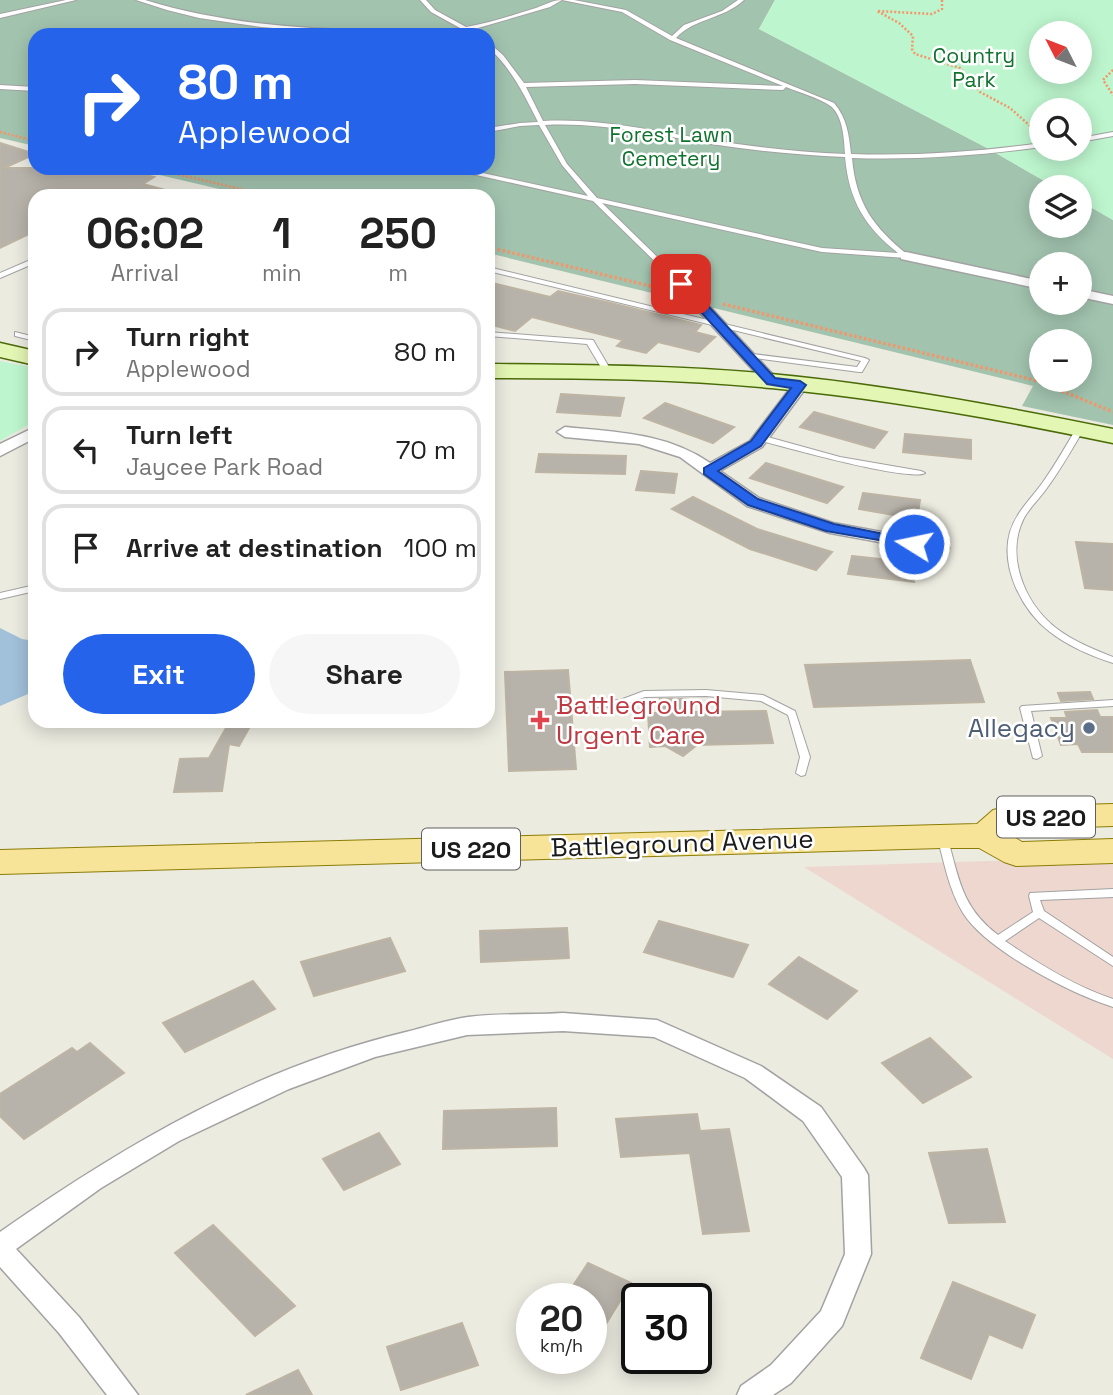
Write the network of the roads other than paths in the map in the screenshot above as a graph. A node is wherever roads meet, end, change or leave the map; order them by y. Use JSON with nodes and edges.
{"nodes":[{"id":1,"x":73,"y":0,"type":"edge"},
{"id":2,"x":139,"y":0,"type":"edge"},
{"id":3,"x":423,"y":0,"type":"edge"},
{"id":4,"x":559,"y":0,"type":"edge"},
{"id":5,"x":565,"y":0,"type":"edge"},
{"id":6,"x":741,"y":0,"type":"edge"},
{"id":7,"x":0,"y":16,"type":"edge"},
{"id":8,"x":649,"y":27,"type":"junction"},
{"id":9,"x":295,"y":28,"type":"edge"},
{"id":10,"x":463,"y":28,"type":"edge"},
{"id":11,"x":469,"y":28,"type":"edge"},
{"id":12,"x":680,"y":28,"type":"junction"},
{"id":13,"x":672,"y":39,"type":"junction"},
{"id":14,"x":495,"y":49,"type":"edge"},
{"id":15,"x":522,"y":85,"type":"junction"},
{"id":16,"x":0,"y":86,"type":"edge"},
{"id":17,"x":28,"y":88,"type":"edge"},
{"id":18,"x":794,"y":88,"type":"junction"},
{"id":19,"x":540,"y":124,"type":"junction"},
{"id":20,"x":495,"y":129,"type":"edge"},
{"id":21,"x":1113,"y":134,"type":"edge"},
{"id":22,"x":1092,"y":138,"type":"edge"},
{"id":23,"x":1029,"y":146,"type":"edge"},
{"id":24,"x":846,"y":154,"type":"junction"},
{"id":25,"x":482,"y":175,"type":"edge"},
{"id":26,"x":599,"y":201,"type":"junction"},
{"id":27,"x":906,"y":257,"type":"junction"},
{"id":28,"x":28,"y":263,"type":"edge"},
{"id":29,"x":495,"y":271,"type":"edge"},
{"id":30,"x":0,"y":276,"type":"edge"},
{"id":31,"x":1029,"y":283,"type":"edge"},
{"id":32,"x":681,"y":284,"type":"joint"},
{"id":33,"x":1092,"y":296,"type":"edge"},
{"id":34,"x":1113,"y":300,"type":"edge"},
{"id":35,"x":720,"y":324,"type":"junction"},
{"id":36,"x":18,"y":334,"type":"dead end"},
{"id":37,"x":495,"y":335,"type":"edge"},
{"id":38,"x":28,"y":337,"type":"edge"},
{"id":39,"x":0,"y":350,"type":"edge"},
{"id":40,"x":748,"y":355,"type":"junction"},
{"id":41,"x":28,"y":356,"type":"edge"},
{"id":42,"x":495,"y":371,"type":"edge"},
{"id":43,"x":608,"y":372,"type":"junction"},
{"id":44,"x":771,"y":381,"type":"junction"},
{"id":45,"x":800,"y":385,"type":"junction"},
{"id":46,"x":1080,"y":429,"type":"junction"},
{"id":47,"x":565,"y":432,"type":"dead end"},
{"id":48,"x":28,"y":436,"type":"edge"},
{"id":49,"x":1113,"y":436,"type":"edge"},
{"id":50,"x":761,"y":438,"type":"junction"},
{"id":51,"x":0,"y":452,"type":"edge"},
{"id":52,"x":708,"y":471,"type":"junction"},
{"id":53,"x":921,"y":473,"type":"dead end"},
{"id":54,"x":940,"y":548,"type":"dead end"},
{"id":55,"x":28,"y":590,"type":"edge"},
{"id":56,"x":0,"y":596,"type":"edge"},
{"id":57,"x":1113,"y":660,"type":"edge"},
{"id":58,"x":1113,"y":703,"type":"edge"},
{"id":59,"x":596,"y":704,"type":"dead end"},
{"id":60,"x":1037,"y":756,"type":"dead end"},
{"id":61,"x":801,"y":774,"type":"dead end"},
{"id":62,"x":1113,"y":815,"type":"edge"},
{"id":63,"x":942,"y":836,"type":"junction"},
{"id":64,"x":986,"y":836,"type":"junction"},
{"id":65,"x":1113,"y":852,"type":"edge"},
{"id":66,"x":0,"y":862,"type":"edge"},
{"id":67,"x":1113,"y":893,"type":"edge"},
{"id":68,"x":1039,"y":913,"type":"junction"},
{"id":69,"x":998,"y":940,"type":"junction"},
{"id":70,"x":1113,"y":962,"type":"edge"},
{"id":71,"x":1113,"y":1003,"type":"edge"},
{"id":72,"x":0,"y":1247,"type":"edge"},
{"id":73,"x":124,"y":1395,"type":"edge"},
{"id":74,"x":751,"y":1395,"type":"edge"}],
"edges":[{"from":1,"to":7,"type":"lane"},
{"from":2,"to":9,"type":"lane"},
{"from":3,"to":10,"type":"lane"},
{"from":4,"to":11,"type":"lane"},
{"from":5,"to":8,"type":"lane"},
{"from":6,"to":12,"type":"lane"},
{"from":8,"to":12,"type":"lane"},
{"from":8,"to":13,"type":"lane"},
{"from":12,"to":13,"type":"lane"},
{"from":13,"to":18,"type":"lane"},
{"from":14,"to":15,"type":"lane"},
{"from":15,"to":18,"type":"lane"},
{"from":15,"to":19,"type":"lane"},
{"from":16,"to":17,"type":"lane"},
{"from":18,"to":24,"type":"lane"},
{"from":19,"to":20,"type":"lane"},
{"from":19,"to":24,"type":"lane"},
{"from":19,"to":26,"type":"lane"},
{"from":21,"to":22,"type":"lane"},
{"from":23,"to":24,"type":"lane"},
{"from":24,"to":27,"type":"lane"},
{"from":25,"to":26,"type":"lane"},
{"from":26,"to":27,"type":"lane"},
{"from":26,"to":32,"type":"lane"},
{"from":27,"to":31,"type":"street"},
{"from":28,"to":30,"type":"lane"},
{"from":29,"to":35,"type":"lane"},
{"from":32,"to":35,"type":"street"},
{"from":33,"to":34,"type":"street"},
{"from":35,"to":40,"type":"street"},
{"from":35,"to":40,"type":"lane"},
{"from":36,"to":38,"type":"lane"},
{"from":37,"to":43,"type":"lane"},
{"from":39,"to":41,"type":"street"},
{"from":40,"to":44,"type":"street"},
{"from":42,"to":43,"type":"street"},
{"from":43,"to":44,"type":"street"},
{"from":44,"to":45,"type":"street"},
{"from":45,"to":46,"type":"street"},
{"from":45,"to":50,"type":"street"},
{"from":46,"to":49,"type":"street"},
{"from":46,"to":57,"type":"lane"},
{"from":47,"to":52,"type":"street"},
{"from":48,"to":51,"type":"street"},
{"from":50,"to":52,"type":"street"},
{"from":50,"to":53,"type":"lane"},
{"from":52,"to":54,"type":"street"},
{"from":55,"to":56,"type":"lane"},
{"from":58,"to":60,"type":"lane"},
{"from":59,"to":61,"type":"lane"},
{"from":62,"to":64,"type":"main road","number":"US 220"},
{"from":63,"to":64,"type":"main road","name":"Battleground Avenue","number":"US 220"},
{"from":63,"to":66,"type":"main road","name":"Battleground Avenue","number":"US 220"},
{"from":63,"to":69,"type":"lane"},
{"from":64,"to":65,"type":"main road","number":"US 220"},
{"from":67,"to":68,"type":"lane"},
{"from":68,"to":69,"type":"lane"},
{"from":68,"to":70,"type":"lane"},
{"from":69,"to":71,"type":"lane"},
{"from":72,"to":73,"type":"street"},
{"from":72,"to":74,"type":"street"}]}
